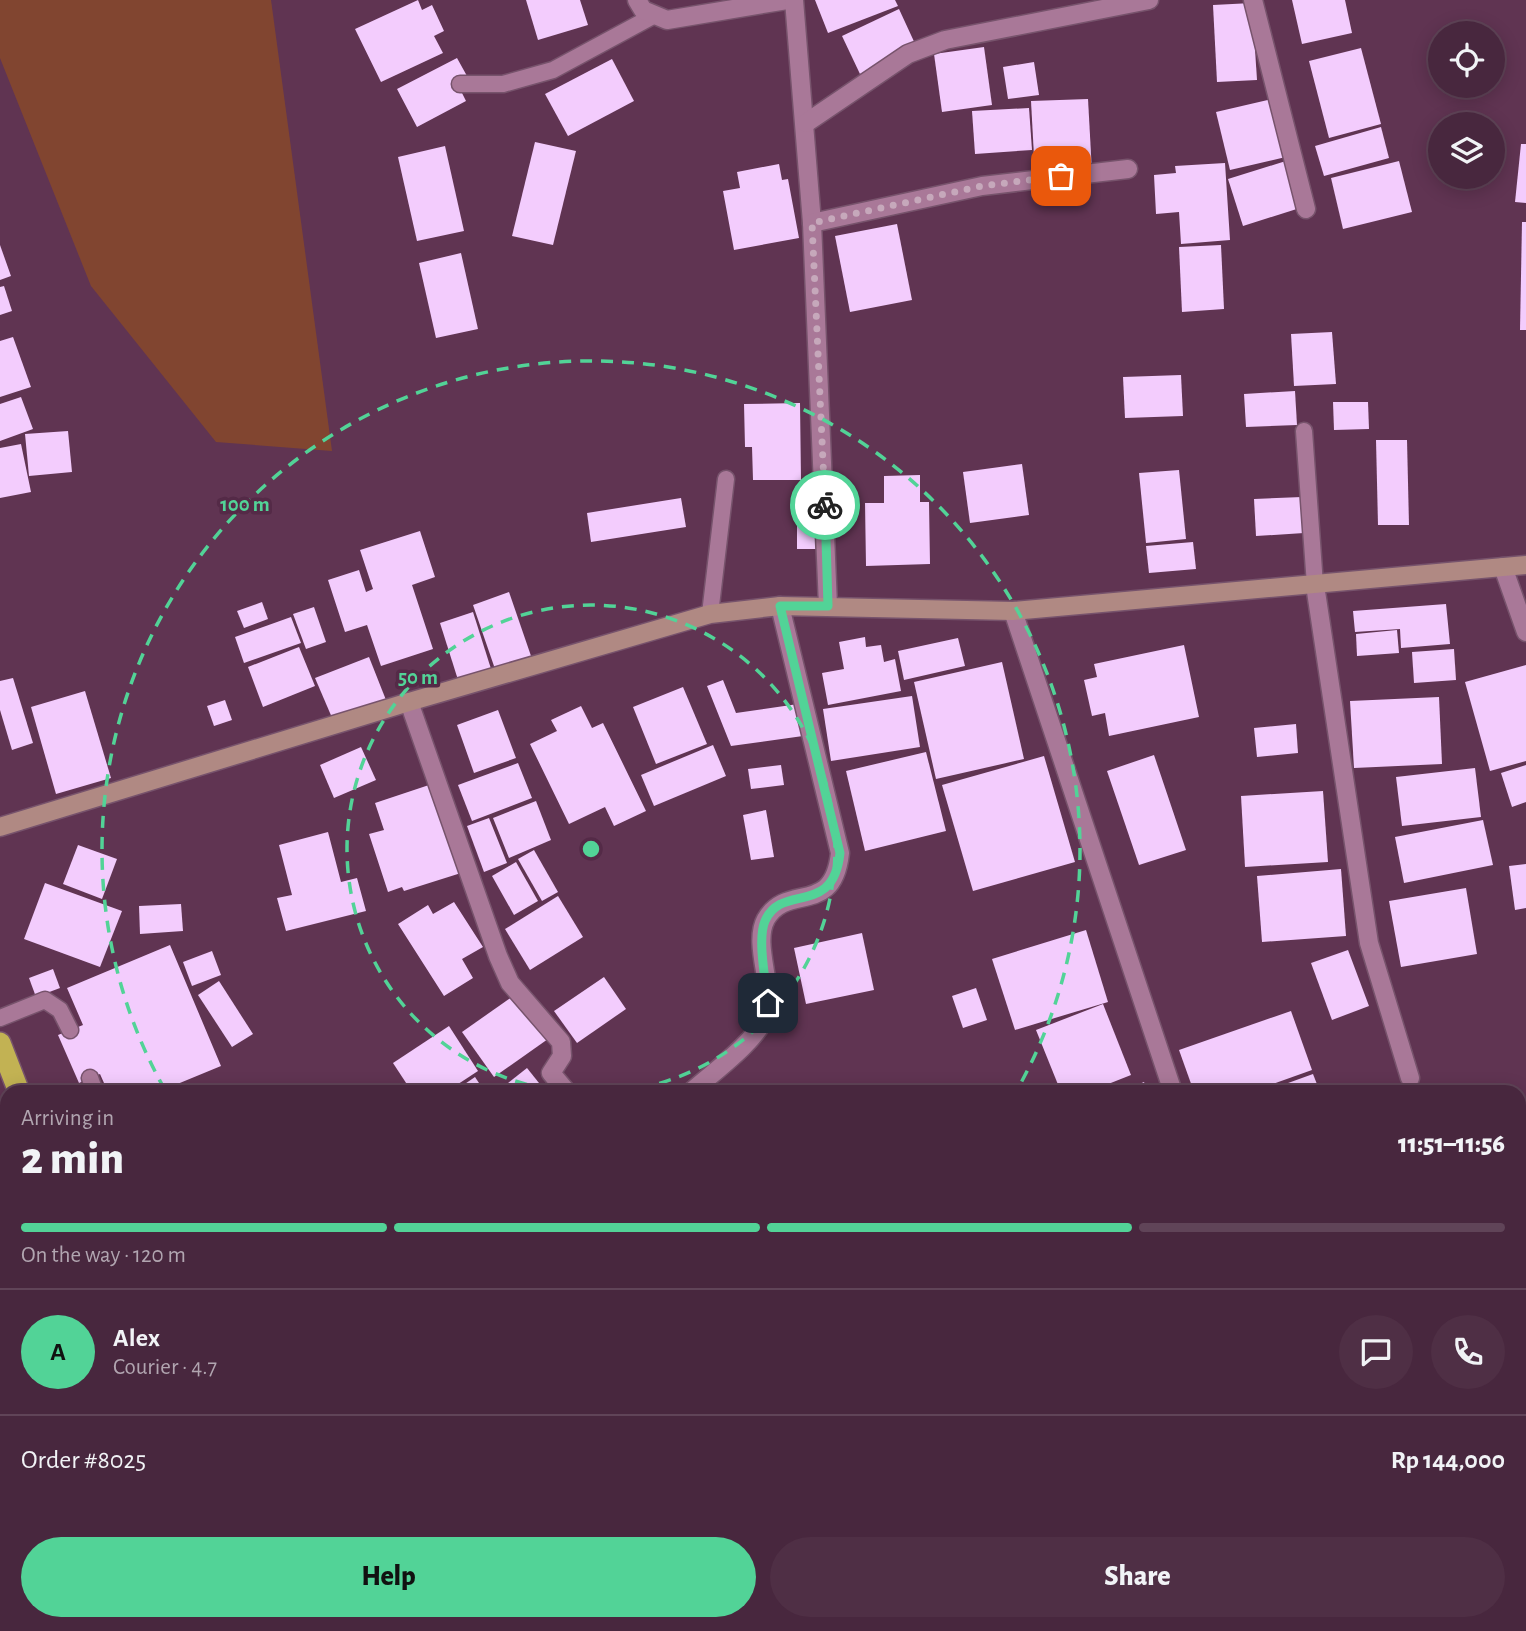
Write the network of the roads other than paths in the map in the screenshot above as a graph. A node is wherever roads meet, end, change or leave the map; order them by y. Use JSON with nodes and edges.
{"nodes":[{"id":1,"x":637,"y":0,"type":"edge"},
{"id":2,"x":787,"y":0,"type":"edge"},
{"id":3,"x":794,"y":0,"type":"edge"},
{"id":4,"x":1149,"y":0,"type":"edge"},
{"id":5,"x":1252,"y":0,"type":"edge"},
{"id":6,"x":653,"y":16,"type":"junction"},
{"id":7,"x":460,"y":84,"type":"dead end"},
{"id":8,"x":806,"y":122,"type":"junction"},
{"id":9,"x":1128,"y":169,"type":"dead end"},
{"id":10,"x":1306,"y":209,"type":"dead end"},
{"id":11,"x":812,"y":223,"type":"junction"},
{"id":12,"x":1304,"y":431,"type":"dead end"},
{"id":13,"x":726,"y":479,"type":"dead end"},
{"id":14,"x":1526,"y":565,"type":"edge"},
{"id":15,"x":1503,"y":567,"type":"junction"},
{"id":16,"x":1315,"y":585,"type":"junction"},
{"id":17,"x":780,"y":606,"type":"junction"},
{"id":18,"x":828,"y":606,"type":"junction"},
{"id":19,"x":1013,"y":611,"type":"junction"},
{"id":20,"x":710,"y":614,"type":"junction"},
{"id":21,"x":1526,"y":632,"type":"edge"},
{"id":22,"x":409,"y":702,"type":"junction"},
{"id":23,"x":0,"y":827,"type":"edge"},
{"id":24,"x":0,"y":1018,"type":"edge"},
{"id":25,"x":69,"y":1030,"type":"dead end"},
{"id":26,"x":0,"y":1043,"type":"edge"},
{"id":27,"x":1410,"y":1078,"type":"dead end"},
{"id":28,"x":16,"y":1085,"type":"edge"},
{"id":29,"x":561,"y":1085,"type":"edge"},
{"id":30,"x":699,"y":1085,"type":"edge"},
{"id":31,"x":1171,"y":1085,"type":"edge"}],
"edges":[{"from":1,"to":6,"type":"street"},
{"from":2,"to":6,"type":"street"},
{"from":3,"to":8,"type":"street"},
{"from":4,"to":8,"type":"street"},
{"from":5,"to":10,"type":"street"},
{"from":6,"to":7,"type":"lane"},
{"from":8,"to":11,"type":"street"},
{"from":9,"to":11,"type":"street"},
{"from":11,"to":18,"type":"street"},
{"from":12,"to":16,"type":"lane"},
{"from":13,"to":20,"type":"lane"},
{"from":14,"to":15,"type":"street"},
{"from":15,"to":16,"type":"street"},
{"from":15,"to":21,"type":"street"},
{"from":16,"to":19,"type":"street"},
{"from":16,"to":27,"type":"street"},
{"from":17,"to":18,"type":"street"},
{"from":17,"to":20,"type":"street"},
{"from":17,"to":30,"type":"street"},
{"from":18,"to":19,"type":"street"},
{"from":19,"to":31,"type":"street"},
{"from":20,"to":22,"type":"street"},
{"from":22,"to":23,"type":"street"},
{"from":22,"to":29,"type":"street"},
{"from":24,"to":25,"type":"lane"},
{"from":26,"to":28,"type":"highway"}]}
